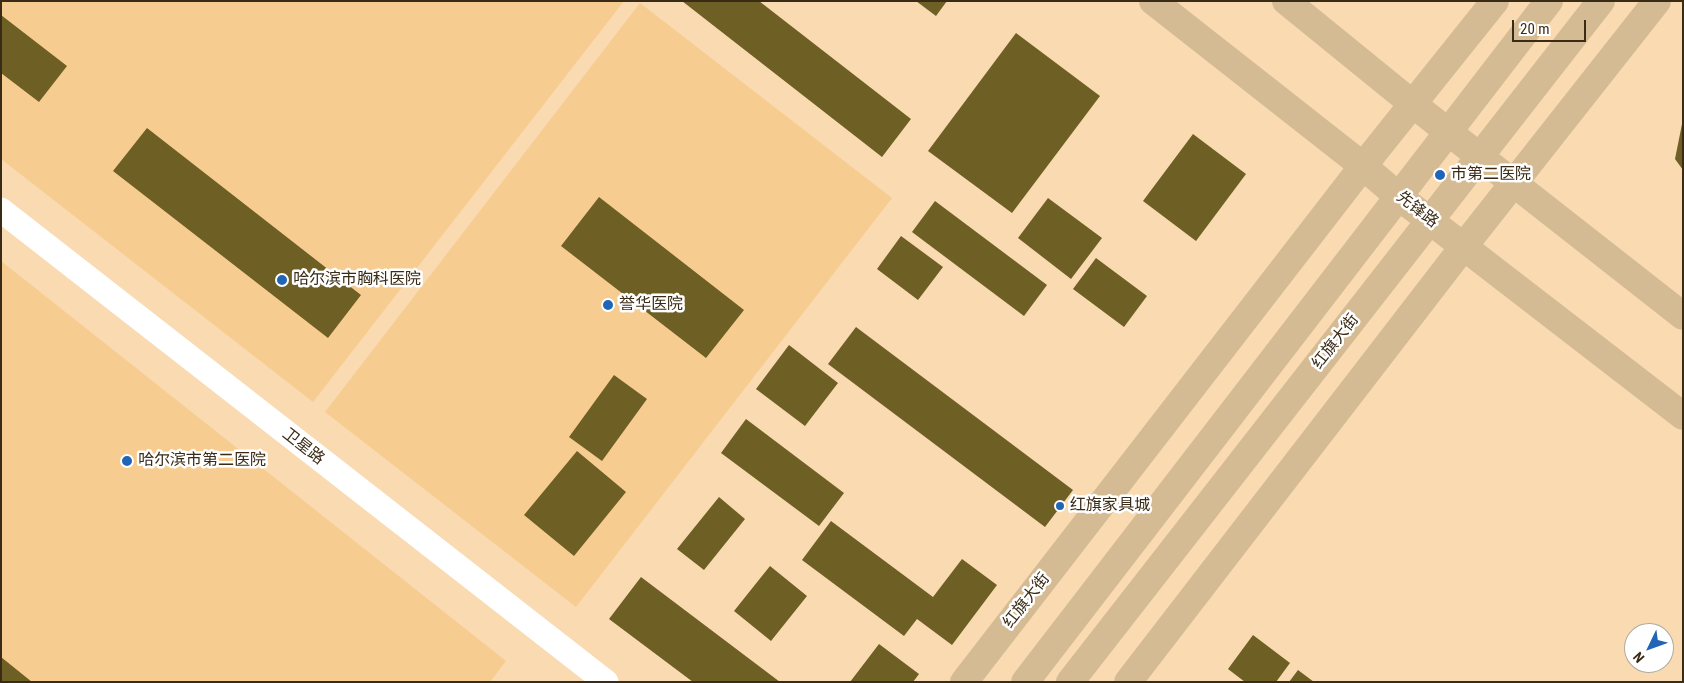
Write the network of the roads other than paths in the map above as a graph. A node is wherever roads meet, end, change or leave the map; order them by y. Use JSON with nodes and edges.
{"nodes":[{"id":1,"x":1153,"y":1,"type":"edge"},
{"id":2,"x":1286,"y":1,"type":"edge"},
{"id":3,"x":1495,"y":1,"type":"edge"},
{"id":4,"x":1549,"y":1,"type":"edge"},
{"id":5,"x":1601,"y":1,"type":"edge"},
{"id":6,"x":1657,"y":1,"type":"edge"},
{"id":7,"x":1414,"y":105,"type":"junction"},
{"id":8,"x":1448,"y":131,"type":"junction"},
{"id":9,"x":1480,"y":156,"type":"junction"},
{"id":10,"x":1363,"y":166,"type":"junction"},
{"id":11,"x":1513,"y":184,"type":"junction"},
{"id":12,"x":1398,"y":196,"type":"junction"},
{"id":13,"x":1,"y":210,"type":"edge"},
{"id":14,"x":1430,"y":221,"type":"junction"},
{"id":15,"x":1464,"y":246,"type":"junction"},
{"id":16,"x":1683,"y":316,"type":"edge"},
{"id":17,"x":1683,"y":416,"type":"edge"},
{"id":18,"x":606,"y":682,"type":"edge"},
{"id":19,"x":964,"y":682,"type":"edge"},
{"id":20,"x":1025,"y":682,"type":"edge"},
{"id":21,"x":1070,"y":682,"type":"edge"},
{"id":22,"x":1128,"y":682,"type":"edge"}],
"edges":[{"from":1,"to":10,"type":"main road","name":"先锋路"},
{"from":2,"to":7,"type":"main road"},
{"from":3,"to":7,"type":"main road","name":"红旗大街"},
{"from":4,"to":8,"type":"main road"},
{"from":5,"to":9,"type":"main road","name":"红旗大街"},
{"from":6,"to":11,"type":"main road"},
{"from":7,"to":8,"type":"main road"},
{"from":7,"to":10,"type":"main road","name":"红旗大街"},
{"from":8,"to":9,"type":"main road"},
{"from":8,"to":12,"type":"main road"},
{"from":9,"to":11,"type":"main road"},
{"from":9,"to":14,"type":"main road","name":"红旗大街"},
{"from":10,"to":12,"type":"main road","name":"先锋路"},
{"from":10,"to":19,"type":"main road","name":"红旗大街"},
{"from":11,"to":15,"type":"main road"},
{"from":11,"to":16,"type":"main road"},
{"from":12,"to":14,"type":"main road","name":"先锋路"},
{"from":12,"to":20,"type":"main road"},
{"from":13,"to":18,"type":"street","name":"卫星路"},
{"from":14,"to":15,"type":"main road","name":"先锋路"},
{"from":14,"to":21,"type":"main road","name":"红旗大街"},
{"from":15,"to":17,"type":"main road","name":"先锋路"},
{"from":15,"to":22,"type":"main road"}]}
